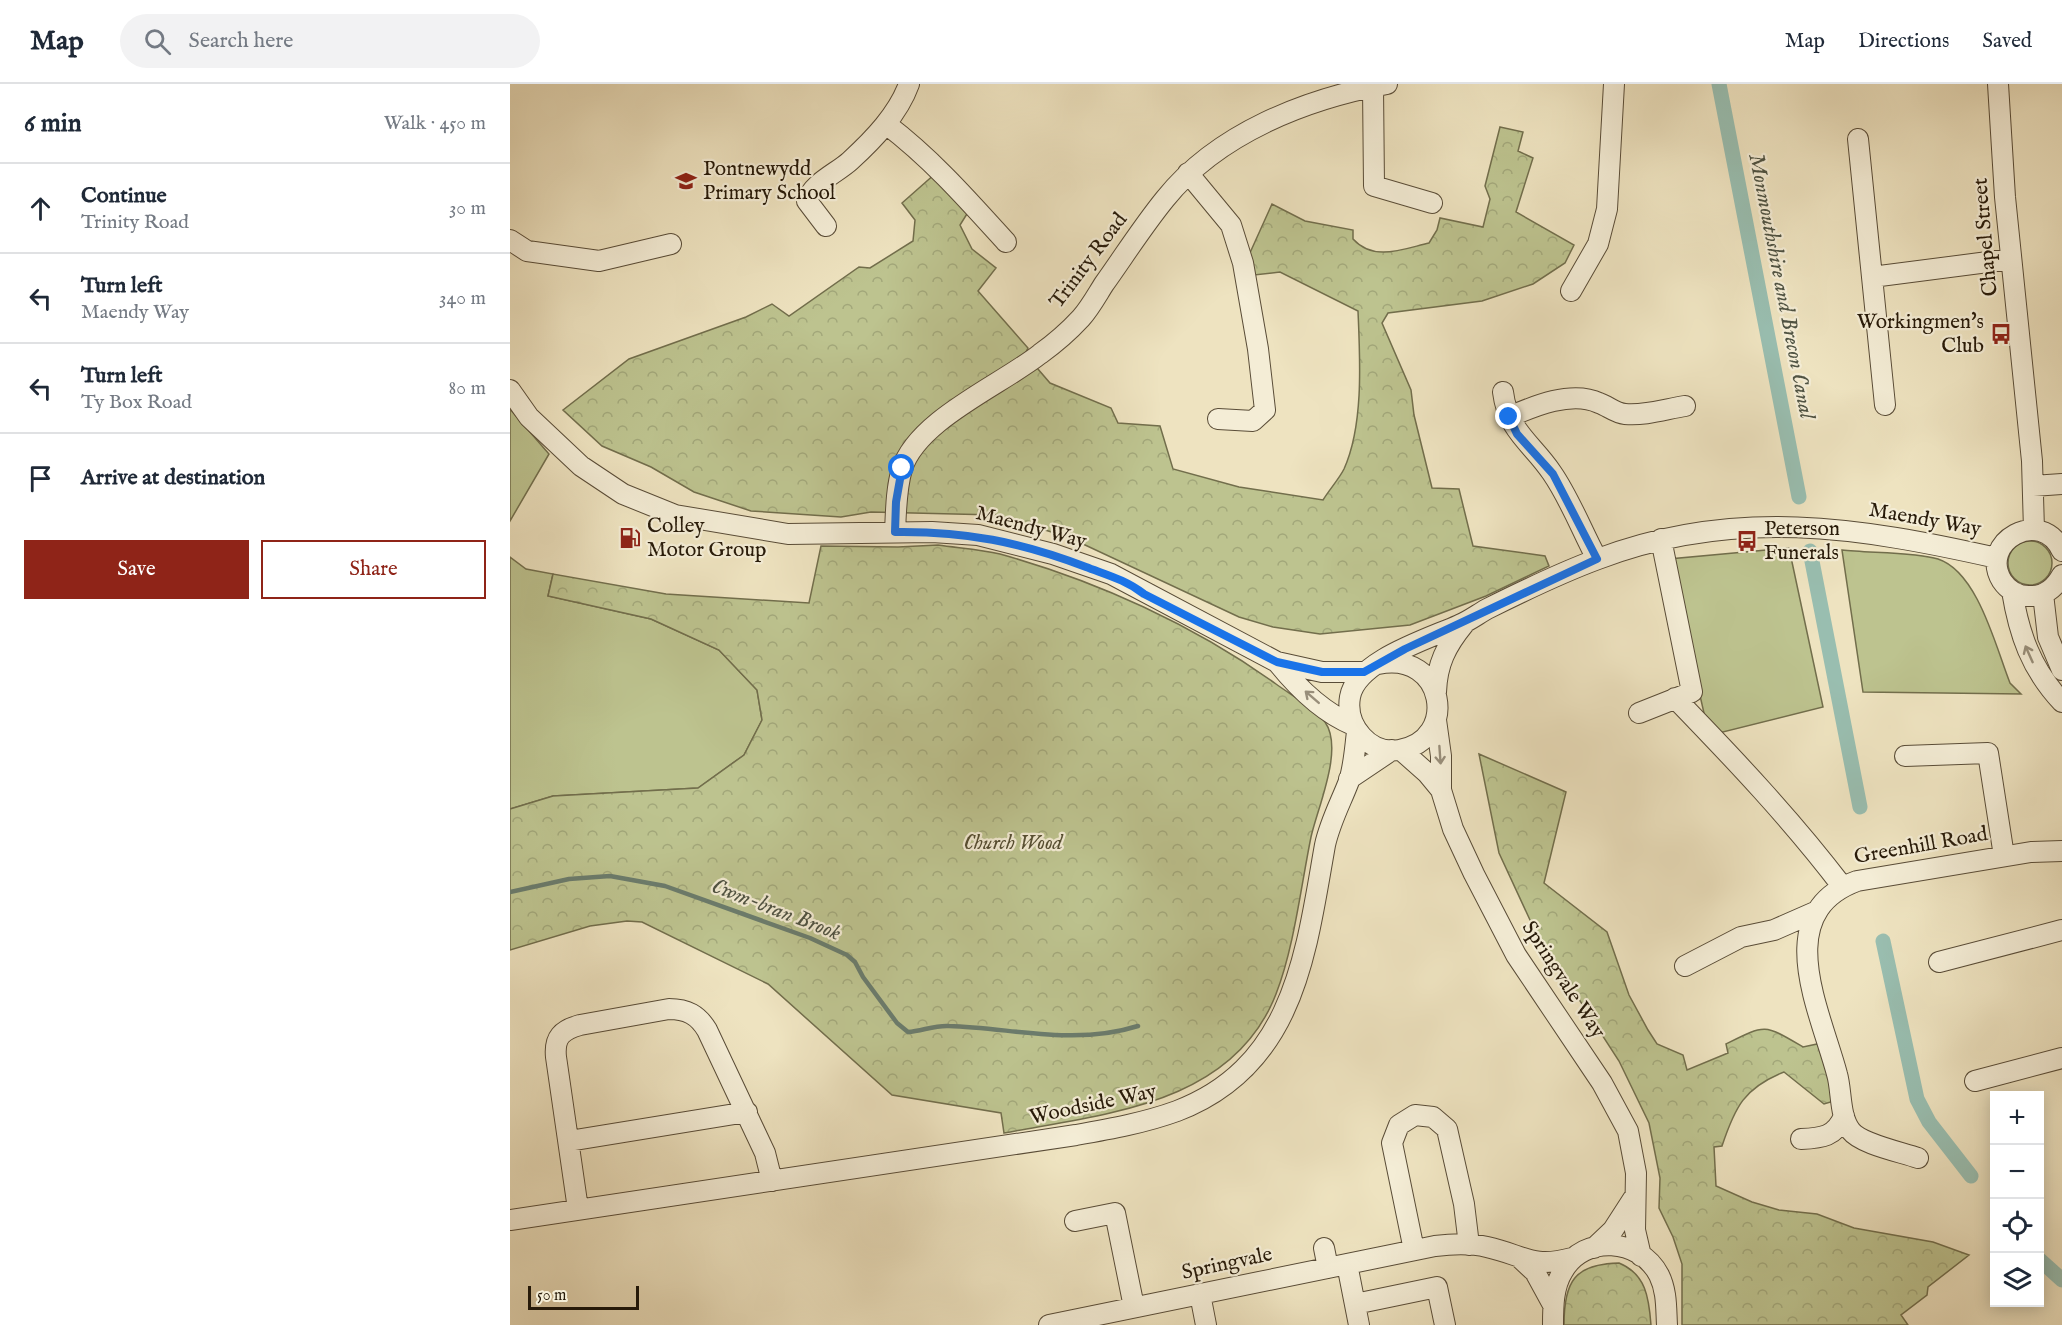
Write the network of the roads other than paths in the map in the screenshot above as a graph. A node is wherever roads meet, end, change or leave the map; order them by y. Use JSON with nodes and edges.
{"nodes":[{"id":1,"x":909,"y":84,"type":"edge"},
{"id":2,"x":1614,"y":84,"type":"edge"},
{"id":3,"x":1998,"y":84,"type":"edge"},
{"id":4,"x":1380,"y":85,"type":"edge"},
{"id":5,"x":886,"y":124,"type":"junction"},
{"id":6,"x":1858,"y":139,"type":"dead end"},
{"id":7,"x":1188,"y":173,"type":"junction"},
{"id":8,"x":1432,"y":203,"type":"dead end"},
{"id":9,"x":826,"y":226,"type":"dead end"},
{"id":10,"x":510,"y":240,"type":"edge"},
{"id":11,"x":1006,"y":242,"type":"dead end"},
{"id":12,"x":671,"y":244,"type":"dead end"},
{"id":13,"x":2011,"y":259,"type":"junction"},
{"id":14,"x":1872,"y":277,"type":"junction"},
{"id":15,"x":1571,"y":291,"type":"dead end"},
{"id":16,"x":510,"y":390,"type":"edge"},
{"id":17,"x":1503,"y":392,"type":"dead end"},
{"id":18,"x":1685,"y":405,"type":"dead end"},
{"id":19,"x":1885,"y":405,"type":"dead end"},
{"id":20,"x":1509,"y":417,"type":"junction"},
{"id":21,"x":1218,"y":419,"type":"dead end"},
{"id":22,"x":2062,"y":484,"type":"edge"},
{"id":23,"x":2033,"y":486,"type":"junction"},
{"id":24,"x":2034,"y":530,"type":"junction"},
{"id":25,"x":895,"y":532,"type":"junction"},
{"id":26,"x":1662,"y":539,"type":"junction"},
{"id":27,"x":2062,"y":551,"type":"edge"},
{"id":28,"x":1997,"y":558,"type":"junction"},
{"id":29,"x":1597,"y":559,"type":"junction"},
{"id":30,"x":2062,"y":576,"type":"edge"},
{"id":31,"x":2012,"y":591,"type":"junction"},
{"id":32,"x":2043,"y":594,"type":"junction"},
{"id":33,"x":1466,"y":622,"type":"junction"},
{"id":34,"x":1277,"y":662,"type":"junction"},
{"id":35,"x":1371,"y":668,"type":"junction"},
{"id":36,"x":2062,"y":670,"type":"edge"},
{"id":37,"x":1436,"y":692,"type":"junction"},
{"id":38,"x":1675,"y":698,"type":"junction"},
{"id":39,"x":2062,"y":702,"type":"edge"},
{"id":40,"x":1639,"y":713,"type":"dead end"},
{"id":41,"x":1436,"y":720,"type":"junction"},
{"id":42,"x":1355,"y":729,"type":"junction"},
{"id":43,"x":1396,"y":750,"type":"junction"},
{"id":44,"x":1905,"y":756,"type":"dead end"},
{"id":45,"x":1349,"y":779,"type":"junction"},
{"id":46,"x":1441,"y":790,"type":"junction"},
{"id":47,"x":2062,"y":851,"type":"edge"},
{"id":48,"x":2004,"y":856,"type":"junction"},
{"id":49,"x":1842,"y":886,"type":"junction"},
{"id":50,"x":1815,"y":912,"type":"junction"},
{"id":51,"x":2062,"y":930,"type":"edge"},
{"id":52,"x":1939,"y":962,"type":"dead end"},
{"id":53,"x":1685,"y":966,"type":"dead end"},
{"id":54,"x":2062,"y":1058,"type":"edge"},
{"id":55,"x":1975,"y":1081,"type":"dead end"},
{"id":56,"x":747,"y":1112,"type":"junction"},
{"id":57,"x":1844,"y":1116,"type":"junction"},
{"id":58,"x":1801,"y":1139,"type":"dead end"},
{"id":59,"x":569,"y":1142,"type":"junction"},
{"id":60,"x":1918,"y":1158,"type":"dead end"},
{"id":61,"x":772,"y":1181,"type":"junction"},
{"id":62,"x":1635,"y":1197,"type":"junction"},
{"id":63,"x":578,"y":1209,"type":"junction"},
{"id":64,"x":510,"y":1220,"type":"edge"},
{"id":65,"x":1075,"y":1221,"type":"dead end"},
{"id":66,"x":1469,"y":1245,"type":"junction"},
{"id":67,"x":1594,"y":1248,"type":"junction"},
{"id":68,"x":1414,"y":1250,"type":"junction"},
{"id":69,"x":1641,"y":1256,"type":"junction"},
{"id":70,"x":1572,"y":1258,"type":"junction"},
{"id":71,"x":1521,"y":1259,"type":"junction"},
{"id":72,"x":1333,"y":1260,"type":"junction"},
{"id":73,"x":1200,"y":1294,"type":"junction"},
{"id":74,"x":1355,"y":1304,"type":"junction"},
{"id":75,"x":1553,"y":1305,"type":"junction"},
{"id":76,"x":1134,"y":1307,"type":"junction"},
{"id":77,"x":1104,"y":1319,"type":"edge"},
{"id":78,"x":1049,"y":1325,"type":"edge"},
{"id":79,"x":1206,"y":1325,"type":"edge"},
{"id":80,"x":1359,"y":1325,"type":"edge"},
{"id":81,"x":1445,"y":1325,"type":"edge"},
{"id":82,"x":1553,"y":1325,"type":"edge"},
{"id":83,"x":1667,"y":1325,"type":"edge"}],
"edges":[{"from":1,"to":5,"type":"street"},
{"from":2,"to":15,"type":"street"},
{"from":3,"to":13,"type":"street","name":"Chapel Street"},
{"from":4,"to":7,"type":"street","name":"Trinity Road"},
{"from":4,"to":8,"type":"street"},
{"from":5,"to":9,"type":"street"},
{"from":5,"to":11,"type":"street"},
{"from":6,"to":14,"type":"street"},
{"from":7,"to":21,"type":"street"},
{"from":7,"to":25,"type":"street","name":"Trinity Road"},
{"from":10,"to":12,"type":"street"},
{"from":13,"to":14,"type":"street"},
{"from":13,"to":23,"type":"street","name":"Chapel Street"},
{"from":14,"to":19,"type":"street"},
{"from":16,"to":25,"type":"street","name":"Maendy Way"},
{"from":17,"to":20,"type":"street"},
{"from":18,"to":20,"type":"street"},
{"from":20,"to":29,"type":"street"},
{"from":22,"to":23,"type":"street"},
{"from":23,"to":24,"type":"street","name":"Chapel Street"},
{"from":24,"to":27,"type":"street"},
{"from":24,"to":28,"type":"street","name":"Maendy Way"},
{"from":25,"to":34,"type":"street","name":"Maendy Way"},
{"from":26,"to":28,"type":"street","name":"Maendy Way"},
{"from":26,"to":29,"type":"street","name":"Maendy Way"},
{"from":26,"to":38,"type":"street"},
{"from":28,"to":31,"type":"street","name":"Maendy Way"},
{"from":29,"to":33,"type":"street","name":"Maendy Way"},
{"from":30,"to":32,"type":"street"},
{"from":31,"to":32,"type":"street"},
{"from":39,"to":31,"type":"street","name":"Maendy Way","one_way":true},
{"from":32,"to":36,"type":"street"},
{"from":33,"to":35,"type":"street","name":"Maendy Way"},
{"from":33,"to":37,"type":"street","name":"Maendy Way"},
{"from":34,"to":35,"type":"street","name":"Maendy Way"},
{"from":42,"to":34,"type":"street","name":"Maendy Way","one_way":true},
{"from":35,"to":37,"type":"street","name":"Maendy Way"},
{"from":35,"to":42,"type":"street"},
{"from":37,"to":41,"type":"street","name":"Maendy Way"},
{"from":38,"to":40,"type":"street"},
{"from":38,"to":49,"type":"street"},
{"from":41,"to":43,"type":"street"},
{"from":41,"to":46,"type":"street","name":"Springvale Way","one_way":true},
{"from":42,"to":43,"type":"street","name":"Maendy Way"},
{"from":42,"to":45,"type":"street","name":"Woodside Way"},
{"from":43,"to":45,"type":"street"},
{"from":43,"to":46,"type":"street","name":"Springvale Way"},
{"from":44,"to":48,"type":"street","name":"Greenhill Road"},
{"from":45,"to":61,"type":"street","name":"Woodside Way"},
{"from":46,"to":62,"type":"street","name":"Springvale Way"},
{"from":47,"to":48,"type":"street","name":"Greenhill Road"},
{"from":48,"to":49,"type":"street","name":"Greenhill Road"},
{"from":49,"to":50,"type":"street","name":"Greenhill Road"},
{"from":50,"to":53,"type":"street"},
{"from":50,"to":57,"type":"street"},
{"from":51,"to":52,"type":"street"},
{"from":54,"to":55,"type":"street"},
{"from":56,"to":59,"type":"street"},
{"from":56,"to":59,"type":"street"},
{"from":56,"to":61,"type":"street"},
{"from":57,"to":58,"type":"street"},
{"from":57,"to":60,"type":"street"},
{"from":59,"to":63,"type":"street"},
{"from":61,"to":63,"type":"street","name":"Woodside Way"},
{"from":62,"to":67,"type":"street"},
{"from":62,"to":69,"type":"street","name":"Springvale Way"},
{"from":63,"to":64,"type":"street","name":"Woodside Way"},
{"from":65,"to":76,"type":"street"},
{"from":66,"to":68,"type":"street","name":"Springvale"},
{"from":66,"to":68,"type":"street"},
{"from":66,"to":71,"type":"street","name":"Springvale"},
{"from":67,"to":69,"type":"street"},
{"from":67,"to":70,"type":"street","name":"Springvale"},
{"from":68,"to":72,"type":"street","name":"Springvale"},
{"from":69,"to":83,"type":"street"},
{"from":70,"to":71,"type":"street","name":"Springvale"},
{"from":70,"to":75,"type":"street"},
{"from":71,"to":75,"type":"street"},
{"from":72,"to":73,"type":"street","name":"Springvale"},
{"from":72,"to":74,"type":"street"},
{"from":73,"to":76,"type":"street","name":"Springvale"},
{"from":73,"to":79,"type":"street"},
{"from":74,"to":80,"type":"street"},
{"from":74,"to":81,"type":"street"},
{"from":75,"to":82,"type":"street"},
{"from":76,"to":77,"type":"street","name":"Springvale"},
{"from":77,"to":78,"type":"street","name":"Springvale"}]}
